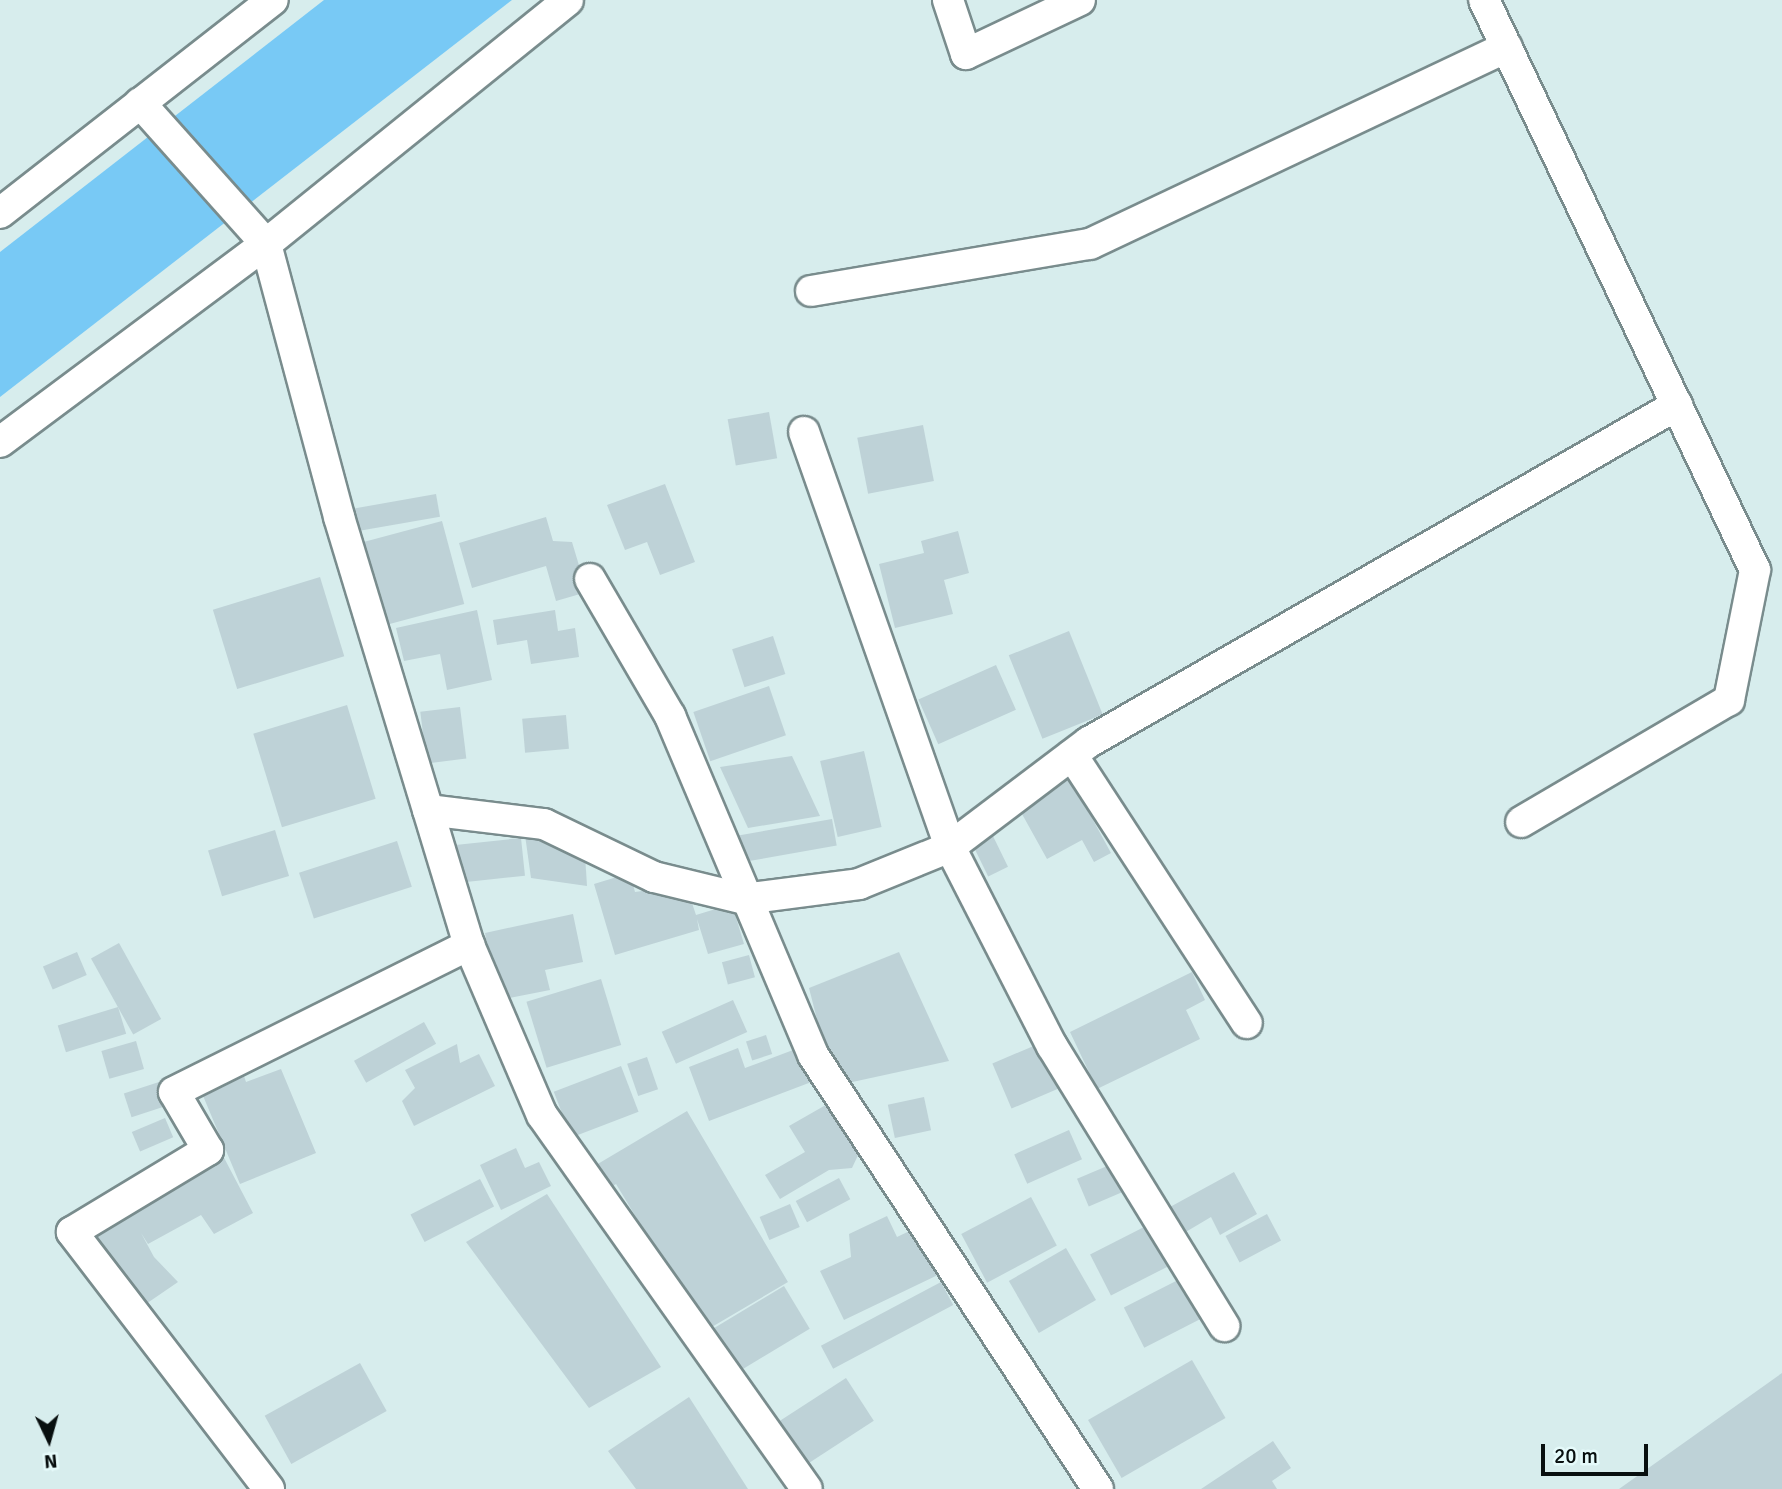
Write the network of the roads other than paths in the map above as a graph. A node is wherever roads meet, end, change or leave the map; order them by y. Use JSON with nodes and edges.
{"nodes":[{"id":1,"x":273,"y":0,"type":"edge"},
{"id":2,"x":568,"y":0,"type":"edge"},
{"id":3,"x":948,"y":0,"type":"edge"},
{"id":4,"x":1080,"y":0,"type":"edge"},
{"id":5,"x":1484,"y":0,"type":"edge"},
{"id":6,"x":1507,"y":47,"type":"junction"},
{"id":7,"x":140,"y":103,"type":"junction"},
{"id":8,"x":0,"y":213,"type":"edge"},
{"id":9,"x":266,"y":244,"type":"junction"},
{"id":10,"x":811,"y":291,"type":"dead end"},
{"id":11,"x":1677,"y":404,"type":"junction"},
{"id":12,"x":804,"y":432,"type":"dead end"},
{"id":13,"x":0,"y":442,"type":"edge"},
{"id":14,"x":590,"y":579,"type":"dead end"},
{"id":15,"x":1072,"y":755,"type":"junction"},
{"id":16,"x":428,"y":810,"type":"junction"},
{"id":17,"x":1521,"y":822,"type":"dead end"},
{"id":18,"x":950,"y":847,"type":"junction"},
{"id":19,"x":744,"y":899,"type":"junction"},
{"id":20,"x":469,"y":945,"type":"junction"},
{"id":21,"x":1247,"y":1023,"type":"dead end"},
{"id":22,"x":1224,"y":1326,"type":"dead end"},
{"id":23,"x":269,"y":1489,"type":"edge"},
{"id":24,"x":807,"y":1489,"type":"edge"},
{"id":25,"x":1098,"y":1489,"type":"edge"}],
"edges":[{"from":1,"to":7,"type":"street"},
{"from":2,"to":9,"type":"street"},
{"from":3,"to":4,"type":"street"},
{"from":5,"to":6,"type":"street"},
{"from":6,"to":10,"type":"street"},
{"from":6,"to":11,"type":"street"},
{"from":7,"to":8,"type":"street"},
{"from":7,"to":9,"type":"street"},
{"from":9,"to":13,"type":"street"},
{"from":9,"to":16,"type":"street"},
{"from":11,"to":15,"type":"street"},
{"from":11,"to":17,"type":"street"},
{"from":12,"to":18,"type":"street"},
{"from":14,"to":19,"type":"street"},
{"from":15,"to":18,"type":"street"},
{"from":15,"to":21,"type":"street"},
{"from":16,"to":19,"type":"street"},
{"from":16,"to":20,"type":"street"},
{"from":18,"to":19,"type":"street"},
{"from":18,"to":22,"type":"street"},
{"from":19,"to":25,"type":"street"},
{"from":20,"to":23,"type":"street"},
{"from":20,"to":24,"type":"street"}]}
